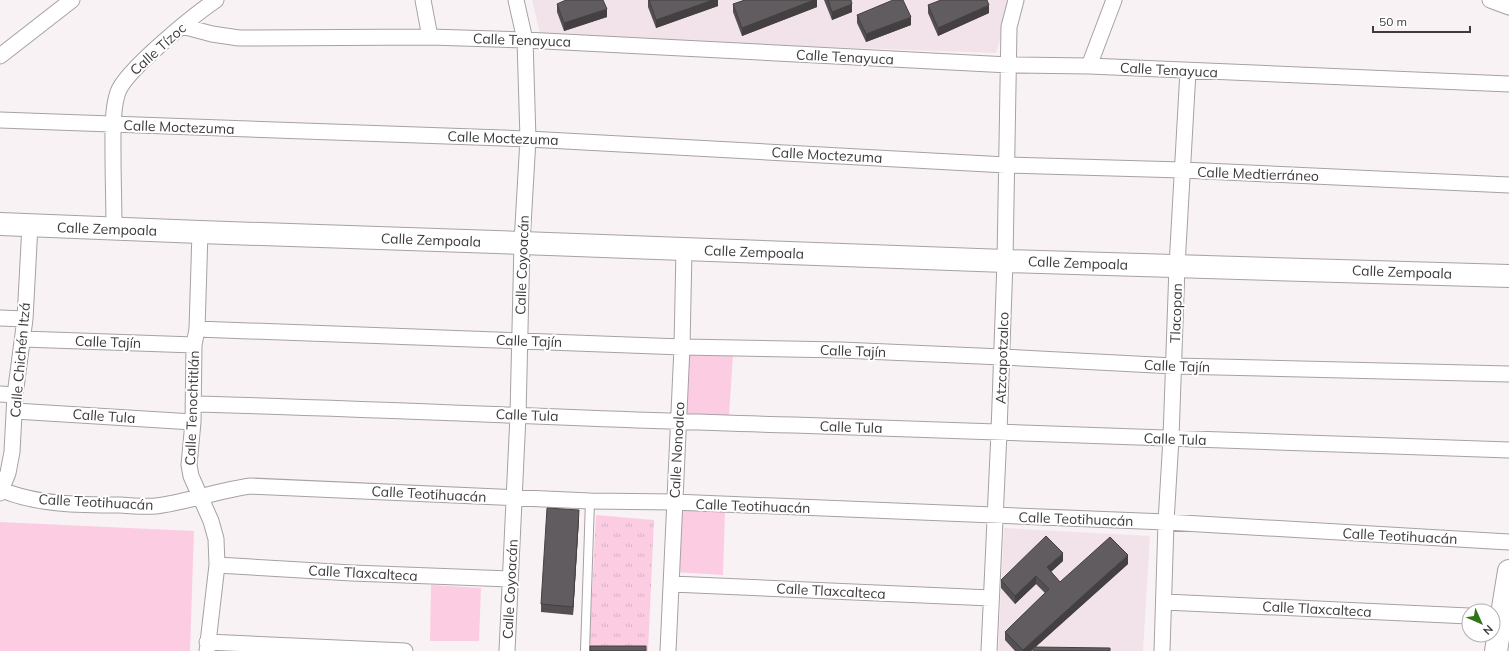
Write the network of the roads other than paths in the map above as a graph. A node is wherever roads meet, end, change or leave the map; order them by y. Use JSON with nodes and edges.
{"nodes":[{"id":1,"x":72,"y":0,"type":"edge"},
{"id":2,"x":216,"y":0,"type":"edge"},
{"id":3,"x":423,"y":0,"type":"edge"},
{"id":4,"x":516,"y":0,"type":"edge"},
{"id":5,"x":1016,"y":0,"type":"edge"},
{"id":6,"x":1114,"y":0,"type":"edge"},
{"id":7,"x":1490,"y":0,"type":"edge"},
{"id":8,"x":1509,"y":7,"type":"edge"},
{"id":9,"x":182,"y":26,"type":"junction"},
{"id":10,"x":430,"y":37,"type":"junction"},
{"id":11,"x":525,"y":40,"type":"junction"},
{"id":12,"x":0,"y":56,"type":"edge"},
{"id":13,"x":1009,"y":65,"type":"junction"},
{"id":14,"x":1089,"y":66,"type":"junction"},
{"id":15,"x":1188,"y":71,"type":"junction"},
{"id":16,"x":1509,"y":84,"type":"edge"},
{"id":17,"x":0,"y":120,"type":"edge"},
{"id":18,"x":113,"y":124,"type":"junction"},
{"id":19,"x":528,"y":139,"type":"junction"},
{"id":20,"x":1006,"y":165,"type":"junction"},
{"id":21,"x":1182,"y":170,"type":"junction"},
{"id":22,"x":1509,"y":185,"type":"edge"},
{"id":23,"x":0,"y":224,"type":"edge"},
{"id":24,"x":30,"y":225,"type":"junction"},
{"id":25,"x":114,"y":229,"type":"junction"},
{"id":26,"x":200,"y":232,"type":"junction"},
{"id":27,"x":522,"y":242,"type":"junction"},
{"id":28,"x":684,"y":249,"type":"junction"},
{"id":29,"x":1005,"y":261,"type":"junction"},
{"id":30,"x":1177,"y":266,"type":"junction"},
{"id":31,"x":1509,"y":276,"type":"edge"},
{"id":32,"x":0,"y":318,"type":"edge"},
{"id":33,"x":25,"y":319,"type":"junction"},
{"id":34,"x":198,"y":329,"type":"junction"},
{"id":35,"x":23,"y":339,"type":"junction"},
{"id":36,"x":519,"y":341,"type":"junction"},
{"id":37,"x":194,"y":345,"type":"junction"},
{"id":38,"x":682,"y":347,"type":"junction"},
{"id":39,"x":1002,"y":357,"type":"junction"},
{"id":40,"x":1174,"y":366,"type":"junction"},
{"id":41,"x":1509,"y":374,"type":"edge"},
{"id":42,"x":0,"y":394,"type":"edge"},
{"id":43,"x":15,"y":395,"type":"junction"},
{"id":44,"x":193,"y":404,"type":"junction"},
{"id":45,"x":15,"y":411,"type":"junction"},
{"id":46,"x":518,"y":415,"type":"junction"},
{"id":47,"x":193,"y":422,"type":"junction"},
{"id":48,"x":678,"y":422,"type":"junction"},
{"id":49,"x":999,"y":432,"type":"junction"},
{"id":50,"x":1172,"y":438,"type":"junction"},
{"id":51,"x":1509,"y":450,"type":"edge"},
{"id":52,"x":1,"y":491,"type":"edge"},
{"id":53,"x":199,"y":496,"type":"junction"},
{"id":54,"x":514,"y":498,"type":"junction"},
{"id":55,"x":590,"y":501,"type":"junction"},
{"id":56,"x":674,"y":502,"type":"junction"},
{"id":57,"x":994,"y":515,"type":"junction"},
{"id":58,"x":1166,"y":522,"type":"junction"},
{"id":59,"x":1509,"y":542,"type":"edge"},
{"id":60,"x":217,"y":565,"type":"junction"},
{"id":61,"x":1509,"y":571,"type":"edge"},
{"id":62,"x":510,"y":579,"type":"junction"},
{"id":63,"x":672,"y":584,"type":"junction"},
{"id":64,"x":991,"y":598,"type":"junction"},
{"id":65,"x":1165,"y":602,"type":"junction"},
{"id":66,"x":1461,"y":616,"type":"edge"},
{"id":67,"x":1501,"y":623,"type":"edge"},
{"id":68,"x":207,"y":646,"type":"edge"},
{"id":69,"x":405,"y":651,"type":"edge"},
{"id":70,"x":507,"y":651,"type":"edge"},
{"id":71,"x":585,"y":651,"type":"edge"},
{"id":72,"x":668,"y":651,"type":"edge"},
{"id":73,"x":989,"y":651,"type":"edge"},
{"id":74,"x":1162,"y":651,"type":"edge"}],
"edges":[{"from":1,"to":12,"type":"street"},
{"from":2,"to":9,"type":"street","name":"Calle Tízoc"},
{"from":3,"to":10,"type":"street"},
{"from":4,"to":11,"type":"street","name":"Calle Coyoacán"},
{"from":5,"to":13,"type":"street","name":"Atzcapotzalco"},
{"from":6,"to":14,"type":"street"},
{"from":7,"to":8,"type":"street"},
{"from":9,"to":10,"type":"street","name":"Calle Tenayuca"},
{"from":9,"to":18,"type":"street","name":"Calle Tízoc"},
{"from":10,"to":11,"type":"street","name":"Calle Tenayuca"},
{"from":11,"to":13,"type":"street","name":"Calle Tenayuca"},
{"from":11,"to":19,"type":"street","name":"Calle Coyoacán"},
{"from":13,"to":14,"type":"street","name":"Calle Tenayuca"},
{"from":13,"to":20,"type":"street","name":"Atzcapotzalco"},
{"from":14,"to":15,"type":"street","name":"Calle Tenayuca"},
{"from":15,"to":16,"type":"street","name":"Calle Tenayuca"},
{"from":15,"to":21,"type":"street","name":"Tlacopan"},
{"from":17,"to":18,"type":"street","name":"Calle Moctezuma"},
{"from":18,"to":19,"type":"street","name":"Calle Moctezuma"},
{"from":18,"to":25,"type":"street","name":"Calle Tízoc"},
{"from":19,"to":20,"type":"street","name":"Calle Moctezuma"},
{"from":19,"to":27,"type":"street","name":"Calle Coyoacán"},
{"from":20,"to":21,"type":"street","name":"Calle Medtierráneo"},
{"from":20,"to":29,"type":"street","name":"Atzcapotzalco"},
{"from":21,"to":22,"type":"street","name":"Calle Medtierráneo"},
{"from":21,"to":30,"type":"street","name":"Tlacopan"},
{"from":23,"to":24,"type":"street","name":"Calle Zempoala"},
{"from":24,"to":25,"type":"street","name":"Calle Zempoala"},
{"from":24,"to":33,"type":"street","name":"Calle Chichén Itzá"},
{"from":25,"to":26,"type":"street","name":"Calle Zempoala"},
{"from":26,"to":27,"type":"street","name":"Calle Zempoala"},
{"from":26,"to":34,"type":"street","name":"Calle Tenochtitlán"},
{"from":27,"to":28,"type":"street","name":"Calle Zempoala"},
{"from":27,"to":36,"type":"street","name":"Calle Coyoacán"},
{"from":28,"to":29,"type":"street","name":"Calle Zempoala"},
{"from":28,"to":38,"type":"street","name":"Calle Nonoalco"},
{"from":29,"to":30,"type":"street","name":"Calle Zempoala"},
{"from":29,"to":39,"type":"street","name":"Atzcapotzalco"},
{"from":30,"to":31,"type":"street","name":"Calle Zempoala"},
{"from":30,"to":40,"type":"street","name":"Tlacopan"},
{"from":32,"to":33,"type":"street"},
{"from":33,"to":35,"type":"street","name":"Calle Chichén Itzá"},
{"from":34,"to":36,"type":"street","name":"Calle Tajín"},
{"from":34,"to":37,"type":"street","name":"Calle Tenochtitlán"},
{"from":35,"to":37,"type":"street","name":"Calle Tajín"},
{"from":35,"to":43,"type":"street","name":"Calle Chichén Itzá"},
{"from":36,"to":38,"type":"street","name":"Calle Tajín"},
{"from":36,"to":46,"type":"street","name":"Calle Coyoacán"},
{"from":37,"to":44,"type":"street","name":"Calle Tenochtitlán"},
{"from":38,"to":39,"type":"street","name":"Calle Tajín"},
{"from":38,"to":48,"type":"street","name":"Calle Nonoalco"},
{"from":39,"to":40,"type":"street","name":"Calle Tajín"},
{"from":39,"to":49,"type":"street","name":"Atzcapotzalco"},
{"from":40,"to":41,"type":"street","name":"Calle Tajín"},
{"from":40,"to":50,"type":"street","name":"Tlacopan"},
{"from":42,"to":43,"type":"street"},
{"from":43,"to":45,"type":"street","name":"Calle Chichén Itzá"},
{"from":44,"to":46,"type":"street","name":"Calle Tula"},
{"from":44,"to":47,"type":"street","name":"Calle Tenochtitlán"},
{"from":45,"to":47,"type":"street","name":"Calle Tula"},
{"from":45,"to":52,"type":"street","name":"Calle Chichén Itzá"},
{"from":46,"to":48,"type":"street","name":"Calle Tula"},
{"from":46,"to":54,"type":"street","name":"Calle Coyoacán"},
{"from":47,"to":53,"type":"street","name":"Calle Tenochtitlán"},
{"from":48,"to":49,"type":"street","name":"Calle Tula"},
{"from":48,"to":56,"type":"street","name":"Calle Nonoalco"},
{"from":49,"to":50,"type":"street","name":"Calle Tula"},
{"from":49,"to":57,"type":"street","name":"Atzcapotzalco"},
{"from":50,"to":51,"type":"street","name":"Calle Tula"},
{"from":50,"to":58,"type":"street","name":"Tlacopan"},
{"from":52,"to":53,"type":"street","name":"Calle Teotihuacán"},
{"from":53,"to":54,"type":"street","name":"Calle Teotihuacán"},
{"from":53,"to":60,"type":"street","name":"Calle Tenochtitlán"},
{"from":54,"to":55,"type":"street","name":"Calle Teotihuacán"},
{"from":54,"to":62,"type":"street","name":"Calle Coyoacán"},
{"from":55,"to":56,"type":"street","name":"Calle Teotihuacán"},
{"from":55,"to":71,"type":"lane"},
{"from":56,"to":57,"type":"street","name":"Calle Teotihuacán"},
{"from":56,"to":63,"type":"street","name":"Calle Nonoalco"},
{"from":57,"to":58,"type":"street","name":"Calle Teotihuacán"},
{"from":57,"to":64,"type":"street","name":"Atzcapotzalco"},
{"from":58,"to":59,"type":"street","name":"Calle Teotihuacán"},
{"from":58,"to":65,"type":"street","name":"Tlacopan"},
{"from":60,"to":62,"type":"street","name":"Calle Tlaxcalteca"},
{"from":60,"to":68,"type":"street","name":"Calle Tenochtitlán"},
{"from":61,"to":67,"type":"street"},
{"from":62,"to":70,"type":"street","name":"Calle Coyoacán"},
{"from":63,"to":64,"type":"street","name":"Calle Tlaxcalteca"},
{"from":63,"to":72,"type":"street","name":"Calle Nonoalco"},
{"from":64,"to":73,"type":"street","name":"Atzcapotzalco"},
{"from":65,"to":66,"type":"street","name":"Calle Tlaxcalteca"},
{"from":65,"to":74,"type":"street","name":"Tlacopan"},
{"from":68,"to":69,"type":"street"}]}
